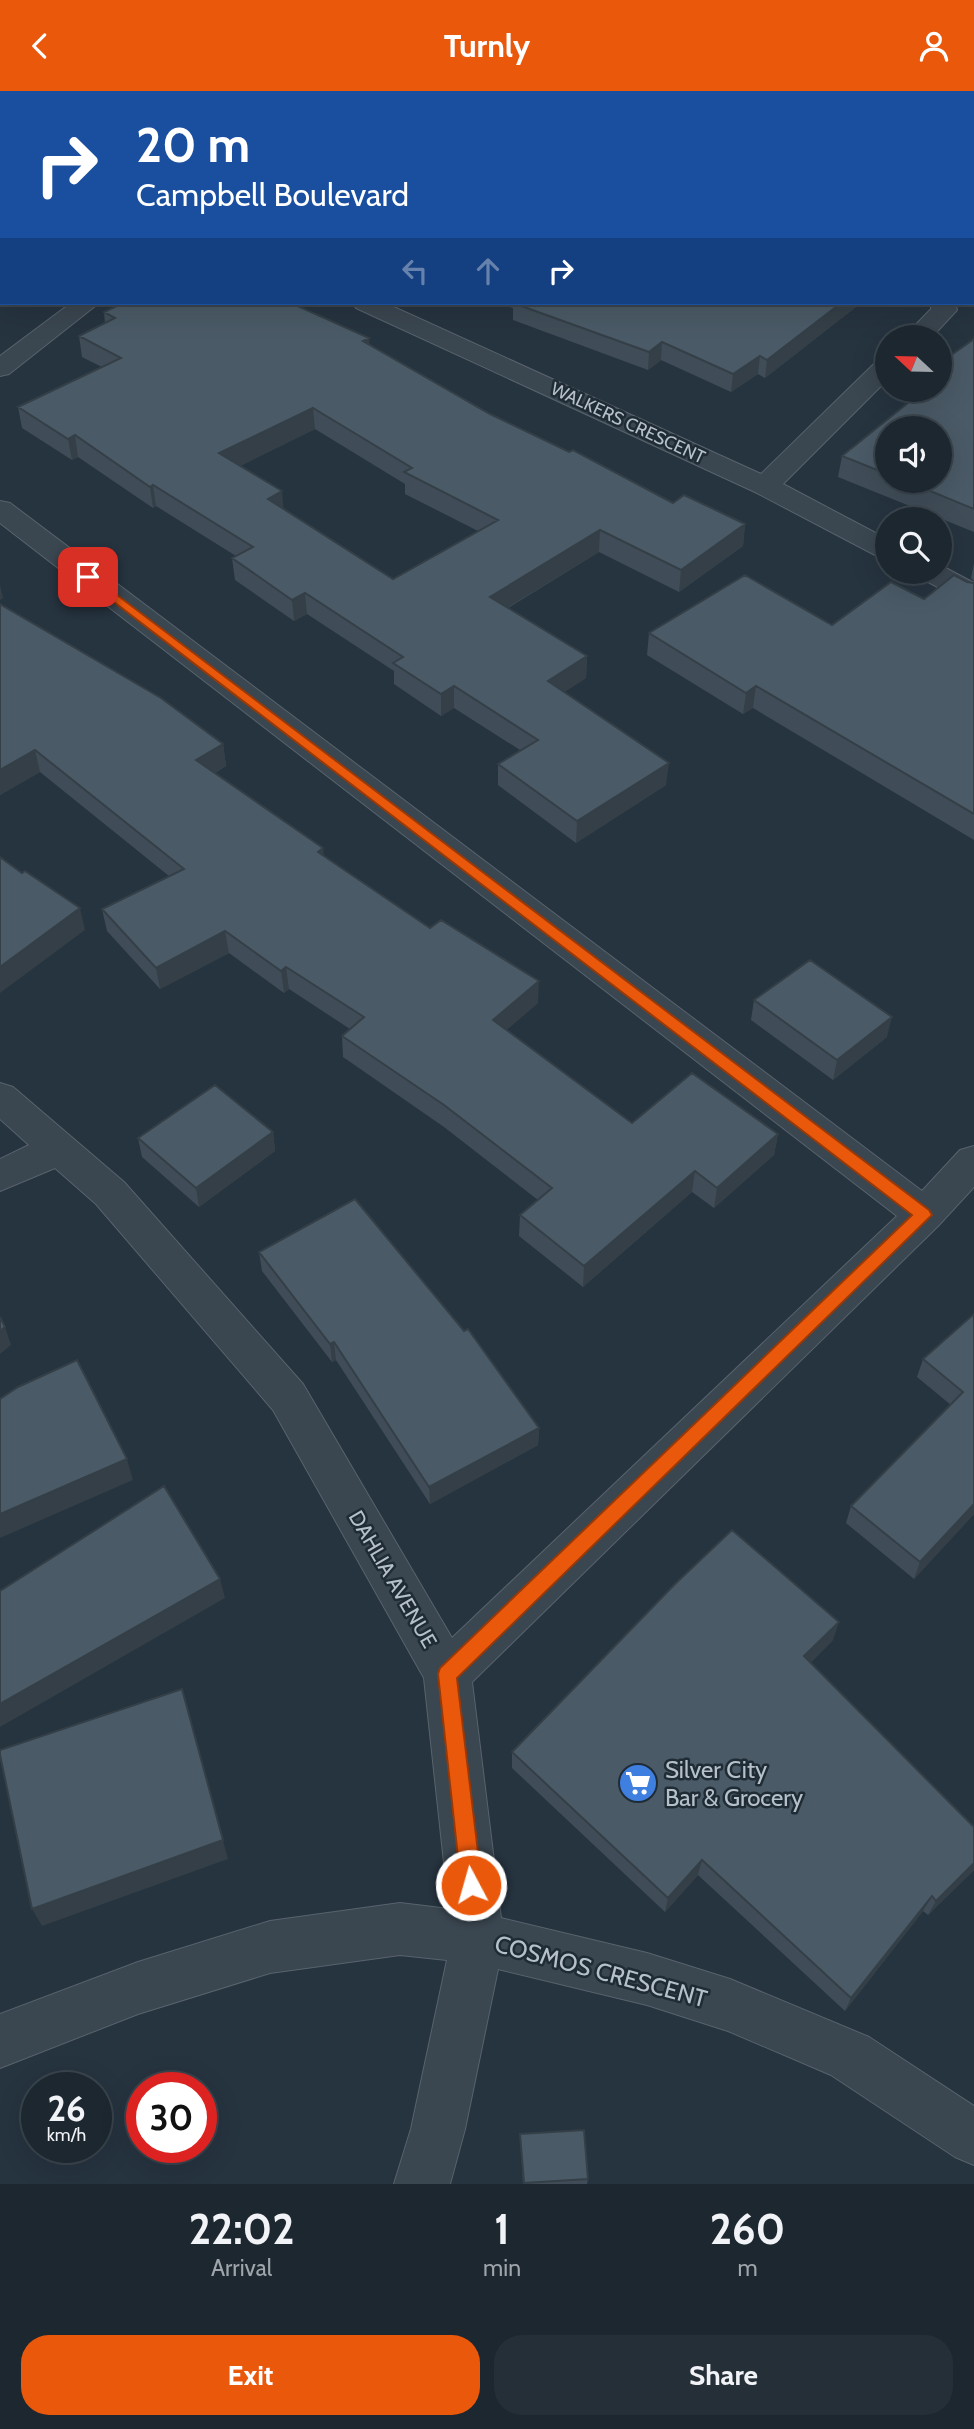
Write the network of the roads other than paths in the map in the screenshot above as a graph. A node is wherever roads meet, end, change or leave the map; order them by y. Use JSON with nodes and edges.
{"nodes":[{"id":1,"x":85,"y":305,"type":"edge"},
{"id":2,"x":369,"y":305,"type":"edge"},
{"id":3,"x":943,"y":305,"type":"edge"},
{"id":4,"x":929,"y":325,"type":"edge"},
{"id":5,"x":0,"y":368,"type":"edge"},
{"id":6,"x":875,"y":378,"type":"edge"},
{"id":7,"x":765,"y":486,"type":"junction"},
{"id":8,"x":0,"y":509,"type":"edge"},
{"id":9,"x":875,"y":544,"type":"edge"},
{"id":10,"x":952,"y":583,"type":"edge"},
{"id":11,"x":974,"y":595,"type":"edge"},
{"id":12,"x":0,"y":1097,"type":"edge"},
{"id":13,"x":60,"y":1148,"type":"junction"},
{"id":14,"x":974,"y":1161,"type":"edge"},
{"id":15,"x":0,"y":1176,"type":"edge"},
{"id":16,"x":923,"y":1215,"type":"junction"},
{"id":17,"x":447,"y":1674,"type":"junction"},
{"id":18,"x":478,"y":1938,"type":"junction"},
{"id":19,"x":0,"y":2041,"type":"edge"},
{"id":20,"x":974,"y":2138,"type":"edge"},
{"id":21,"x":422,"y":2184,"type":"edge"}],
"edges":[{"from":1,"to":5,"type":"street"},
{"from":2,"to":7,"type":"street","name":"WALKERS CRESCENT"},
{"from":3,"to":4,"type":"street"},
{"from":6,"to":7,"type":"street"},
{"from":7,"to":9,"type":"street","name":"WALKERS CRESCENT"},
{"from":8,"to":16,"type":"street"},
{"from":10,"to":11,"type":"street"},
{"from":12,"to":13,"type":"street","name":"DAHLIA AVENUE"},
{"from":13,"to":15,"type":"street"},
{"from":13,"to":17,"type":"street","name":"DAHLIA AVENUE"},
{"from":14,"to":16,"type":"street"},
{"from":16,"to":17,"type":"street"},
{"from":17,"to":18,"type":"street","name":"DAHLIA AVENUE"},
{"from":18,"to":19,"type":"street","name":"COSMOS CRESCENT"},
{"from":18,"to":20,"type":"street","name":"COSMOS CRESCENT"},
{"from":18,"to":21,"type":"street","name":"DAHLIA AVENUE"}]}
